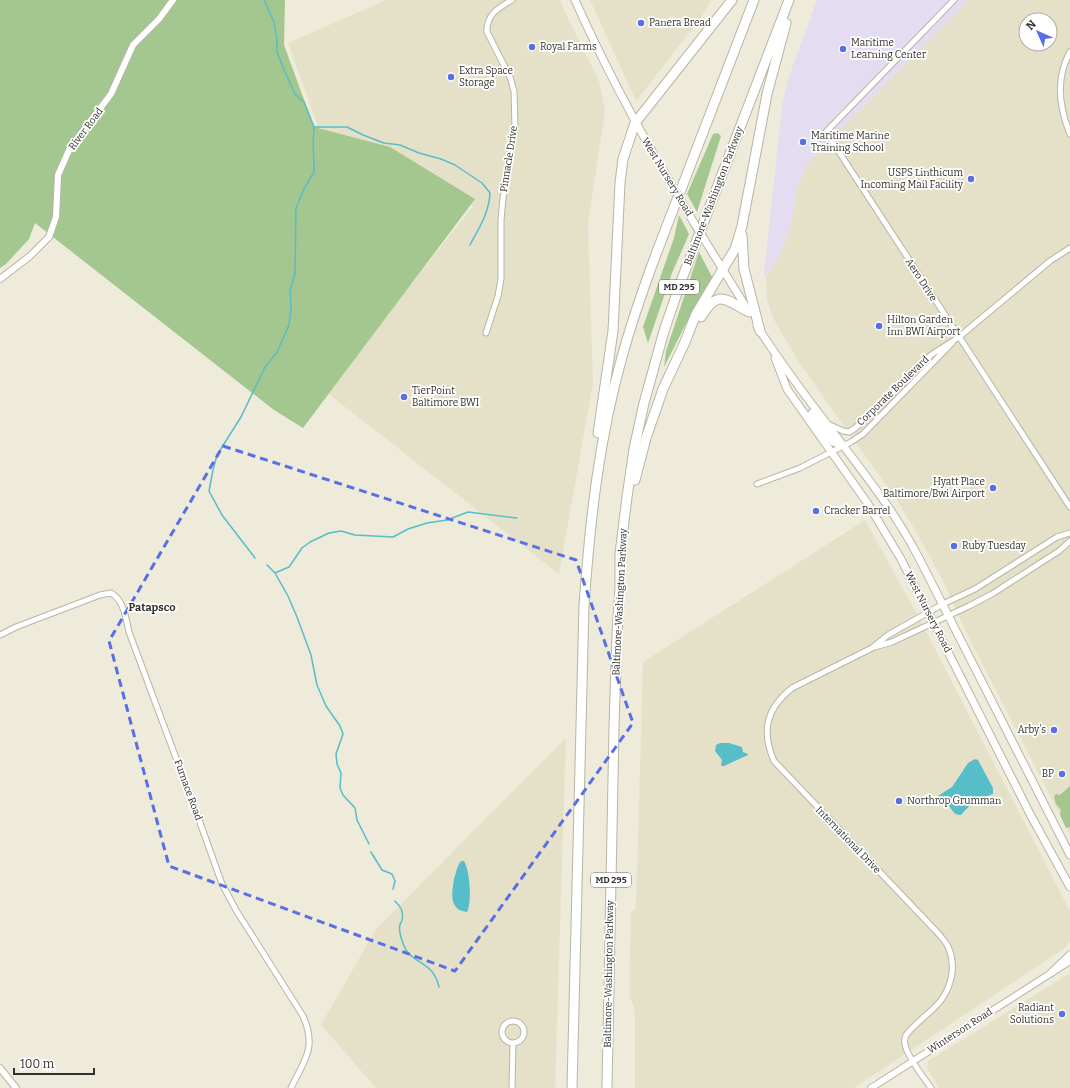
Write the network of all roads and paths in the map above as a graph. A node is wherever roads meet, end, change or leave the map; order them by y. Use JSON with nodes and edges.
{"nodes":[{"id":1,"x":173,"y":0,"type":"edge"},
{"id":2,"x":512,"y":0,"type":"edge"},
{"id":3,"x":575,"y":0,"type":"edge"},
{"id":4,"x":732,"y":0,"type":"edge"},
{"id":5,"x":754,"y":0,"type":"edge"},
{"id":6,"x":789,"y":0,"type":"edge"},
{"id":7,"x":794,"y":0,"type":"edge"},
{"id":8,"x":954,"y":0,"type":"edge"},
{"id":9,"x":1070,"y":52,"type":"edge"},
{"id":10,"x":635,"y":123,"type":"junction"},
{"id":11,"x":826,"y":132,"type":"junction"},
{"id":12,"x":1070,"y":134,"type":"edge"},
{"id":13,"x":821,"y":137,"type":"dead end"},
{"id":14,"x":742,"y":226,"type":"junction"},
{"id":15,"x":1070,"y":248,"type":"edge"},
{"id":16,"x":722,"y":270,"type":"junction"},
{"id":17,"x":0,"y":279,"type":"edge"},
{"id":18,"x":749,"y":312,"type":"junction"},
{"id":19,"x":760,"y":331,"type":"junction"},
{"id":20,"x":486,"y":333,"type":"dead end"},
{"id":21,"x":959,"y":337,"type":"junction"},
{"id":22,"x":685,"y":342,"type":"junction"},
{"id":23,"x":770,"y":347,"type":"junction"},
{"id":24,"x":787,"y":389,"type":"junction"},
{"id":25,"x":826,"y":423,"type":"junction"},
{"id":26,"x":843,"y":446,"type":"junction"},
{"id":27,"x":831,"y":452,"type":"junction"},
{"id":28,"x":757,"y":484,"type":"dead end"},
{"id":29,"x":1070,"y":507,"type":"edge"},
{"id":30,"x":1070,"y":532,"type":"edge"},
{"id":31,"x":589,"y":536,"type":"junction"},
{"id":32,"x":1070,"y":541,"type":"edge"},
{"id":33,"x":620,"y":588,"type":"junction"},
{"id":34,"x":943,"y":604,"type":"junction"},
{"id":35,"x":929,"y":612,"type":"junction"},
{"id":36,"x":948,"y":616,"type":"junction"},
{"id":37,"x":934,"y":623,"type":"junction"},
{"id":38,"x":0,"y":635,"type":"edge"},
{"id":39,"x":872,"y":648,"type":"junction"},
{"id":40,"x":1070,"y":855,"type":"edge"},
{"id":41,"x":1070,"y":887,"type":"edge"},
{"id":42,"x":1070,"y":955,"type":"edge"},
{"id":43,"x":1070,"y":962,"type":"edge"},
{"id":44,"x":1062,"y":965,"type":"joint"},
{"id":45,"x":1052,"y":972,"type":"junction"},
{"id":46,"x":574,"y":1006,"type":"junction"},
{"id":47,"x":513,"y":1043,"type":"junction"},
{"id":48,"x":914,"y":1061,"type":"junction"},
{"id":49,"x":0,"y":1068,"type":"edge"},
{"id":50,"x":16,"y":1088,"type":"edge"},
{"id":51,"x":290,"y":1088,"type":"edge"},
{"id":52,"x":512,"y":1088,"type":"edge"},
{"id":53,"x":572,"y":1088,"type":"edge"},
{"id":54,"x":577,"y":1088,"type":"edge"},
{"id":55,"x":606,"y":1088,"type":"edge"},
{"id":56,"x":871,"y":1088,"type":"edge"},
{"id":57,"x":931,"y":1088,"type":"edge"}],
"edges":[{"from":1,"to":17,"type":"street","name":"River Road"},
{"from":2,"to":20,"type":"street","name":"Pinnacle Drive"},
{"from":3,"to":10,"type":"main road","name":"West Nursery Road"},
{"from":4,"to":10,"type":"highway"},
{"from":5,"to":31,"type":"highway","number":"MD 295"},
{"from":6,"to":33,"type":"highway","name":"Baltimore-Washington Parkway","number":"MD 295"},
{"from":7,"to":14,"type":"highway"},
{"from":8,"to":11,"type":"street"},
{"from":9,"to":12,"type":"street"},
{"from":10,"to":16,"type":"main road","name":"West Nursery Road","bridge":true},
{"from":10,"to":31,"type":"highway"},
{"from":11,"to":13,"type":"street"},
{"from":11,"to":21,"type":"street","name":"Aero Drive"},
{"from":14,"to":16,"type":"highway"},
{"from":14,"to":19,"type":"highway"},
{"from":15,"to":21,"type":"street","name":"Corporate Boulevard"},
{"from":16,"to":18,"type":"main road","name":"West Nursery Road"},
{"from":16,"to":22,"type":"highway"},
{"from":18,"to":19,"type":"main road","name":"West Nursery Road"},
{"from":18,"to":22,"type":"highway"},
{"from":19,"to":23,"type":"main road","name":"West Nursery Road"},
{"from":21,"to":25,"type":"street","name":"Corporate Boulevard"},
{"from":21,"to":26,"type":"street","name":"Corporate Boulevard"},
{"from":21,"to":29,"type":"street","name":"Aero Drive"},
{"from":22,"to":33,"type":"highway"},
{"from":23,"to":24,"type":"main road","name":"West Nursery Road"},
{"from":23,"to":25,"type":"main road","name":"West Nursery Road"},
{"from":24,"to":26,"type":"main road"},
{"from":24,"to":27,"type":"main road","name":"West Nursery Road"},
{"from":25,"to":26,"type":"main road","name":"West Nursery Road"},
{"from":26,"to":27,"type":"street","name":"Corporate Boulevard"},
{"from":26,"to":34,"type":"main road","name":"West Nursery Road"},
{"from":27,"to":28,"type":"street","name":"Corporate Boulevard"},
{"from":27,"to":35,"type":"main road","name":"West Nursery Road"},
{"from":30,"to":34,"type":"street","name":"International Drive"},
{"from":31,"to":46,"type":"highway","number":"MD 295"},
{"from":32,"to":36,"type":"street","name":"International Drive"},
{"from":33,"to":55,"type":"highway","name":"Baltimore-Washington Parkway","number":"MD 295"},
{"from":34,"to":35,"type":"street","name":"International Drive"},
{"from":34,"to":36,"type":"main road","name":"West Nursery Road"},
{"from":35,"to":37,"type":"main road","name":"West Nursery Road"},
{"from":35,"to":39,"type":"street","name":"International Drive"},
{"from":36,"to":37,"type":"street","name":"International Drive"},
{"from":36,"to":40,"type":"main road","name":"West Nursery Road"},
{"from":37,"to":39,"type":"street","name":"International Drive"},
{"from":37,"to":41,"type":"main road","name":"West Nursery Road"},
{"from":38,"to":51,"type":"street","name":"Furnace Road"},
{"from":39,"to":48,"type":"street","name":"International Drive"},
{"from":42,"to":45,"type":"main road"},
{"from":43,"to":44,"type":"main road"},
{"from":44,"to":45,"type":"street","name":"Winterson Road"},
{"from":45,"to":48,"type":"street","name":"Winterson Road"},
{"from":46,"to":53,"type":"highway","number":"MD 295"},
{"from":46,"to":54,"type":"highway"},
{"from":47,"to":47,"type":"street"},
{"from":47,"to":52,"type":"street"},
{"from":48,"to":56,"type":"street","name":"Winterson Road"},
{"from":48,"to":57,"type":"street","name":"International Drive"},
{"from":49,"to":50,"type":"street"}]}
